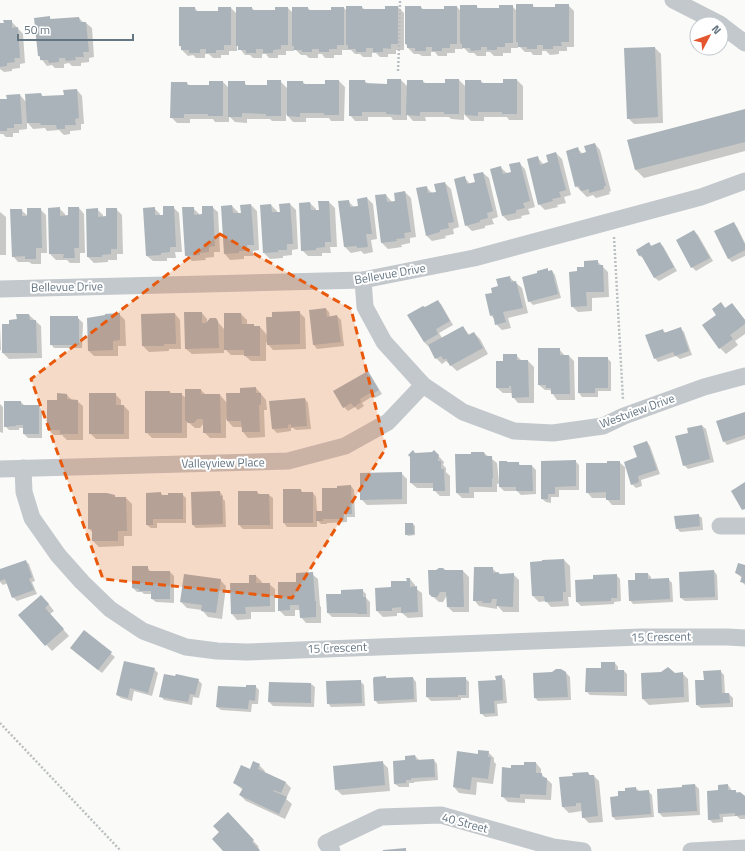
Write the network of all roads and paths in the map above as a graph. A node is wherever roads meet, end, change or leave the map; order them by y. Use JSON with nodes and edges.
{"nodes":[{"id":1,"x":400,"y":0,"type":"edge"},
{"id":2,"x":673,"y":0,"type":"edge"},
{"id":3,"x":704,"y":16,"type":"edge"},
{"id":4,"x":729,"y":31,"type":"edge"},
{"id":5,"x":745,"y":44,"type":"edge"},
{"id":6,"x":398,"y":71,"type":"dead end"},
{"id":7,"x":745,"y":180,"type":"edge"},
{"id":8,"x":613,"y":220,"type":"junction"},
{"id":9,"x":362,"y":280,"type":"junction"},
{"id":10,"x":0,"y":289,"type":"edge"},
{"id":11,"x":745,"y":376,"type":"edge"},
{"id":12,"x":423,"y":385,"type":"junction"},
{"id":13,"x":624,"y":416,"type":"junction"},
{"id":14,"x":0,"y":468,"type":"edge"},
{"id":15,"x":23,"y":468,"type":"junction"},
{"id":16,"x":720,"y":526,"type":"dead end"},
{"id":17,"x":745,"y":526,"type":"edge"},
{"id":18,"x":745,"y":638,"type":"edge"},
{"id":19,"x":0,"y":723,"type":"edge"},
{"id":20,"x":329,"y":847,"type":"edge"},
{"id":21,"x":745,"y":848,"type":"edge"},
{"id":22,"x":121,"y":851,"type":"edge"},
{"id":23,"x":582,"y":851,"type":"edge"},
{"id":24,"x":691,"y":851,"type":"edge"}],
"edges":[{"from":1,"to":6,"type":"path"},
{"from":2,"to":3,"type":"street"},
{"from":4,"to":5,"type":"street"},
{"from":7,"to":8,"type":"street","name":"Bellevue Drive"},
{"from":8,"to":9,"type":"street","name":"Bellevue Drive"},
{"from":8,"to":13,"type":"path"},
{"from":9,"to":10,"type":"street","name":"Bellevue Drive"},
{"from":9,"to":12,"type":"street","name":"Westview Drive"},
{"from":11,"to":13,"type":"street","name":"Westview Drive"},
{"from":12,"to":13,"type":"street","name":"Westview Drive"},
{"from":12,"to":15,"type":"street","name":"Valleyview Place"},
{"from":14,"to":15,"type":"street","name":"Valleyview Place"},
{"from":15,"to":18,"type":"street","name":"15 Crescent"},
{"from":16,"to":17,"type":"street"},
{"from":19,"to":22,"type":"path"},
{"from":20,"to":23,"type":"street","name":"40 Street"},
{"from":21,"to":24,"type":"street"}]}
